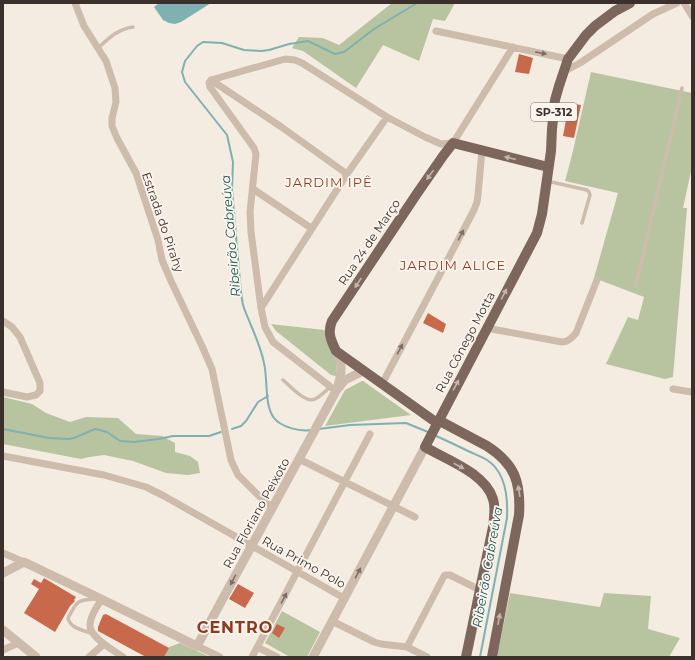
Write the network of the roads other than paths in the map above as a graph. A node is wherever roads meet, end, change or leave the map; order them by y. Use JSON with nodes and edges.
{"nodes":[{"id":1,"x":75,"y":3,"type":"edge"},
{"id":2,"x":630,"y":3,"type":"edge"},
{"id":3,"x":677,"y":3,"type":"edge"},
{"id":4,"x":684,"y":3,"type":"edge"},
{"id":5,"x":692,"y":16,"type":"edge"},
{"id":6,"x":133,"y":26,"type":"dead end"},
{"id":7,"x":436,"y":31,"type":"dead end"},
{"id":8,"x":513,"y":47,"type":"junction"},
{"id":9,"x":98,"y":48,"type":"junction"},
{"id":10,"x":568,"y":58,"type":"junction"},
{"id":11,"x":563,"y":72,"type":"junction"},
{"id":12,"x":211,"y":80,"type":"junction"},
{"id":13,"x":682,"y":88,"type":"dead end"},
{"id":14,"x":387,"y":117,"type":"junction"},
{"id":15,"x":453,"y":143,"type":"junction"},
{"id":16,"x":482,"y":150,"type":"junction"},
{"id":17,"x":548,"y":167,"type":"junction"},
{"id":18,"x":347,"y":174,"type":"junction"},
{"id":19,"x":546,"y":181,"type":"junction"},
{"id":20,"x":253,"y":188,"type":"junction"},
{"id":21,"x":582,"y":223,"type":"dead end"},
{"id":22,"x":311,"y":228,"type":"junction"},
{"id":23,"x":597,"y":280,"type":"dead end"},
{"id":24,"x":636,"y":285,"type":"dead end"},
{"id":25,"x":260,"y":308,"type":"junction"},
{"id":26,"x":3,"y":321,"type":"edge"},
{"id":27,"x":486,"y":328,"type":"junction"},
{"id":28,"x":346,"y":363,"type":"junction"},
{"id":29,"x":363,"y":371,"type":"junction"},
{"id":30,"x":282,"y":380,"type":"dead end"},
{"id":31,"x":382,"y":384,"type":"junction"},
{"id":32,"x":334,"y":389,"type":"junction"},
{"id":33,"x":673,"y":389,"type":"dead end"},
{"id":34,"x":3,"y":392,"type":"edge"},
{"id":35,"x":692,"y":392,"type":"edge"},
{"id":36,"x":436,"y":424,"type":"junction"},
{"id":37,"x":370,"y":434,"type":"dead end"},
{"id":38,"x":427,"y":443,"type":"junction"},
{"id":39,"x":3,"y":456,"type":"edge"},
{"id":40,"x":299,"y":460,"type":"junction"},
{"id":41,"x":345,"y":482,"type":"junction"},
{"id":42,"x":393,"y":506,"type":"junction"},
{"id":43,"x":273,"y":508,"type":"junction"},
{"id":44,"x":415,"y":518,"type":"dead end"},
{"id":45,"x":252,"y":546,"type":"junction"},
{"id":46,"x":3,"y":553,"type":"edge"},
{"id":47,"x":24,"y":562,"type":"junction"},
{"id":48,"x":298,"y":572,"type":"junction"},
{"id":49,"x":3,"y":573,"type":"edge"},
{"id":50,"x":480,"y":590,"type":"junction"},
{"id":51,"x":344,"y":598,"type":"junction"},
{"id":52,"x":102,"y":599,"type":"junction"},
{"id":53,"x":332,"y":621,"type":"junction"},
{"id":54,"x":3,"y":630,"type":"edge"},
{"id":55,"x":91,"y":632,"type":"junction"},
{"id":56,"x":18,"y":643,"type":"junction"},
{"id":57,"x":104,"y":644,"type":"junction"},
{"id":58,"x":198,"y":646,"type":"junction"},
{"id":59,"x":257,"y":647,"type":"junction"},
{"id":60,"x":407,"y":647,"type":"junction"},
{"id":61,"x":3,"y":650,"type":"edge"},
{"id":62,"x":36,"y":657,"type":"edge"},
{"id":63,"x":89,"y":657,"type":"edge"},
{"id":64,"x":124,"y":657,"type":"edge"},
{"id":65,"x":220,"y":657,"type":"edge"},
{"id":66,"x":252,"y":657,"type":"edge"},
{"id":67,"x":277,"y":657,"type":"edge"},
{"id":68,"x":313,"y":657,"type":"edge"},
{"id":69,"x":427,"y":657,"type":"edge"},
{"id":70,"x":466,"y":657,"type":"edge"},
{"id":71,"x":492,"y":657,"type":"edge"}],
"edges":[{"from":1,"to":9,"type":"street","name":"Estrada do Pirahy"},
{"from":2,"to":10,"type":"main road","name":"Rua Cônego Motta","number":"SP-312"},
{"from":3,"to":11,"type":"street"},
{"from":4,"to":5,"type":"street"},
{"from":6,"to":9,"type":"lane"},
{"from":7,"to":8,"type":"street"},
{"from":8,"to":10,"type":"street","one_way":true},
{"from":8,"to":15,"type":"street","name":"Rua 24 de Março"},
{"from":9,"to":43,"type":"street","name":"Estrada do Pirahy"},
{"from":10,"to":11,"type":"main road","name":"Rua Cônego Motta","number":"SP-312"},
{"from":11,"to":17,"type":"main road","name":"Rua Cônego Motta","number":"SP-312"},
{"from":12,"to":14,"type":"street"},
{"from":12,"to":18,"type":"street"},
{"from":12,"to":20,"type":"street"},
{"from":13,"to":24,"type":"lane"},
{"from":14,"to":15,"type":"street"},
{"from":14,"to":18,"type":"street"},
{"from":15,"to":16,"type":"main road"},
{"from":15,"to":28,"type":"main road","name":"Rua 24 de Março","one_way":true},
{"from":17,"to":16,"type":"main road","one_way":true},
{"from":31,"to":16,"type":"street","one_way":true},
{"from":17,"to":19,"type":"main road","name":"Rua Cônego Motta","number":"SP-312"},
{"from":18,"to":22,"type":"street"},
{"from":19,"to":21,"type":"lane"},
{"from":27,"to":19,"type":"main road","name":"Rua Cônego Motta","number":"SP-312","one_way":true},
{"from":20,"to":22,"type":"street"},
{"from":20,"to":25,"type":"street"},
{"from":22,"to":25,"type":"street"},
{"from":23,"to":27,"type":"street"},
{"from":25,"to":32,"type":"street"},
{"from":26,"to":34,"type":"street"},
{"from":36,"to":27,"type":"main road","name":"Rua Cônego Motta","number":"SP-312","one_way":true},
{"from":28,"to":29,"type":"main road","name":"Rua 24 de Março"},
{"from":28,"to":32,"type":"street"},
{"from":29,"to":31,"type":"main road","name":"Rua 24 de Março"},
{"from":29,"to":32,"type":"street"},
{"from":30,"to":32,"type":"lane"},
{"from":31,"to":36,"type":"main road","name":"Rua 24 de Março"},
{"from":32,"to":40,"type":"street","name":"Rua Floriano Peixoto"},
{"from":33,"to":35,"type":"street"},
{"from":36,"to":38,"type":"main road","name":"Rua Cônego Motta","number":"SP-312"},
{"from":71,"to":36,"type":"main road","name":"Rua 24 de Março","one_way":true},
{"from":37,"to":41,"type":"street"},
{"from":38,"to":42,"type":"street","name":"Rua Cônego Motta"},
{"from":38,"to":50,"type":"main road","one_way":true},
{"from":39,"to":45,"type":"street","name":"Rua Primo Polo"},
{"from":40,"to":41,"type":"street"},
{"from":40,"to":43,"type":"street","name":"Rua Floriano Peixoto"},
{"from":41,"to":42,"type":"street"},
{"from":41,"to":48,"type":"street"},
{"from":42,"to":44,"type":"street"},
{"from":51,"to":42,"type":"street","name":"Rua Cônego Motta","one_way":true},
{"from":43,"to":45,"type":"street","name":"Rua Floriano Peixoto"},
{"from":45,"to":48,"type":"street","name":"Rua Primo Polo"},
{"from":45,"to":58,"type":"street","name":"Rua Floriano Peixoto","one_way":true},
{"from":46,"to":47,"type":"street"},
{"from":47,"to":49,"type":"street"},
{"from":47,"to":52,"type":"street"},
{"from":48,"to":51,"type":"street","name":"Rua Primo Polo"},
{"from":59,"to":48,"type":"street","one_way":true},
{"from":50,"to":60,"type":"street"},
{"from":50,"to":70,"type":"main road"},
{"from":51,"to":53,"type":"street","name":"Rua Cônego Motta"},
{"from":52,"to":55,"type":"street"},
{"from":52,"to":55,"type":"lane"},
{"from":52,"to":58,"type":"street"},
{"from":53,"to":60,"type":"street"},
{"from":53,"to":68,"type":"street","name":"Rua Cônego Motta"},
{"from":54,"to":56,"type":"street"},
{"from":55,"to":57,"type":"street"},
{"from":56,"to":61,"type":"street"},
{"from":56,"to":62,"type":"street"},
{"from":57,"to":63,"type":"street"},
{"from":57,"to":64,"type":"street"},
{"from":58,"to":65,"type":"street"},
{"from":59,"to":66,"type":"street"},
{"from":59,"to":67,"type":"street"},
{"from":60,"to":69,"type":"street"}]}
